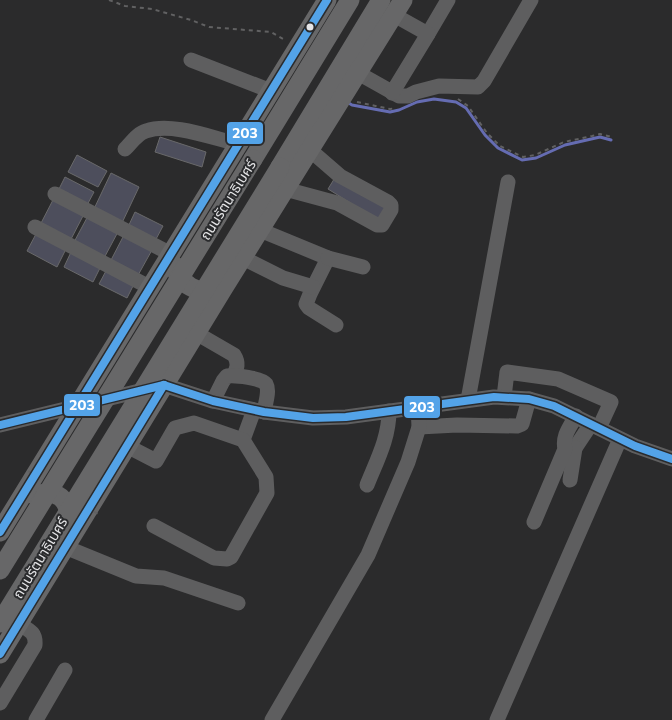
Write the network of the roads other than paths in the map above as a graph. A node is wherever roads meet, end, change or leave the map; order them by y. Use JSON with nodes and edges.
{"nodes":[{"id":1,"x":327,"y":0,"type":"edge"},
{"id":2,"x":350,"y":0,"type":"edge"},
{"id":3,"x":380,"y":0,"type":"edge"},
{"id":4,"x":448,"y":0,"type":"edge"},
{"id":5,"x":531,"y":0,"type":"edge"},
{"id":6,"x":399,"y":8,"type":"edge"},
{"id":7,"x":428,"y":34,"type":"junction"},
{"id":8,"x":191,"y":60,"type":"dead end"},
{"id":9,"x":358,"y":74,"type":"junction"},
{"id":10,"x":271,"y":91,"type":"junction"},
{"id":11,"x":392,"y":93,"type":"junction"},
{"id":12,"x":238,"y":144,"type":"junction"},
{"id":13,"x":125,"y":149,"type":"dead end"},
{"id":14,"x":310,"y":150,"type":"junction"},
{"id":15,"x":508,"y":182,"type":"dead end"},
{"id":16,"x":285,"y":189,"type":"junction"},
{"id":17,"x":55,"y":194,"type":"dead end"},
{"id":18,"x":35,"y":227,"type":"dead end"},
{"id":19,"x":260,"y":230,"type":"junction"},
{"id":20,"x":170,"y":254,"type":"junction"},
{"id":21,"x":242,"y":258,"type":"junction"},
{"id":22,"x":328,"y":258,"type":"junction"},
{"id":23,"x":363,"y":268,"type":"dead end"},
{"id":24,"x":313,"y":287,"type":"junction"},
{"id":25,"x":151,"y":288,"type":"junction"},
{"id":26,"x":223,"y":289,"type":"junction"},
{"id":27,"x":336,"y":325,"type":"dead end"},
{"id":28,"x":196,"y":333,"type":"junction"},
{"id":29,"x":234,"y":376,"type":"junction"},
{"id":30,"x":164,"y":385,"type":"junction"},
{"id":31,"x":504,"y":397,"type":"junction"},
{"id":32,"x":528,"y":399,"type":"junction"},
{"id":33,"x":468,"y":400,"type":"junction"},
{"id":34,"x":213,"y":401,"type":"junction"},
{"id":35,"x":79,"y":405,"type":"junction"},
{"id":36,"x":424,"y":406,"type":"junction"},
{"id":37,"x":259,"y":411,"type":"junction"},
{"id":38,"x":388,"y":411,"type":"junction"},
{"id":39,"x":576,"y":416,"type":"junction"},
{"id":40,"x":0,"y":426,"type":"edge"},
{"id":41,"x":425,"y":426,"type":"junction"},
{"id":42,"x":595,"y":426,"type":"junction"},
{"id":43,"x":620,"y":439,"type":"junction"},
{"id":44,"x":243,"y":440,"type":"junction"},
{"id":45,"x":127,"y":446,"type":"junction"},
{"id":46,"x":570,"y":449,"type":"junction"},
{"id":47,"x":672,"y":460,"type":"edge"},
{"id":48,"x":570,"y":480,"type":"dead end"},
{"id":49,"x":367,"y":485,"type":"dead end"},
{"id":50,"x":17,"y":504,"type":"junction"},
{"id":51,"x":534,"y":522,"type":"dead end"},
{"id":52,"x":154,"y":526,"type":"dead end"},
{"id":53,"x":0,"y":532,"type":"edge"},
{"id":54,"x":68,"y":542,"type":"junction"},
{"id":55,"x":0,"y":570,"type":"edge"},
{"id":56,"x":238,"y":603,"type":"dead end"},
{"id":57,"x":0,"y":623,"type":"edge"},
{"id":58,"x":19,"y":624,"type":"junction"},
{"id":59,"x":0,"y":654,"type":"edge"},
{"id":60,"x":65,"y":670,"type":"dead end"},
{"id":61,"x":0,"y":703,"type":"edge"},
{"id":62,"x":36,"y":720,"type":"edge"},
{"id":63,"x":272,"y":720,"type":"edge"},
{"id":64,"x":497,"y":720,"type":"edge"}],
"edges":[{"from":1,"to":10,"type":"main road","name":"ถนนรัตนาธิเบศร์"},
{"from":2,"to":55,"type":"main road","name":"ถนนรัตนาธิเบศร์","bridge":true},
{"from":3,"to":57,"type":"main road","name":"ถนนรัตนาธิเบศร์","bridge":true},
{"from":4,"to":7,"type":"street"},
{"from":5,"to":11,"type":"street"},
{"from":6,"to":7,"type":"street"},
{"from":6,"to":9,"type":"main road","name":"ถนนรัตนาธิเบศร์"},
{"from":7,"to":11,"type":"street"},
{"from":8,"to":10,"type":"street"},
{"from":9,"to":11,"type":"street"},
{"from":9,"to":14,"type":"main road","name":"ถนนรัตนาธิเบศร์"},
{"from":10,"to":12,"type":"main road","name":"ถนนรัตนาธิเบศร์"},
{"from":12,"to":13,"type":"street"},
{"from":12,"to":20,"type":"main road","name":"ถนนรัตนาธิเบศร์"},
{"from":14,"to":16,"type":"main road","name":"ถนนรัตนาธิเบศร์"},
{"from":14,"to":16,"type":"street"},
{"from":15,"to":33,"type":"street"},
{"from":16,"to":19,"type":"main road","name":"ถนนรัตนาธิเบศร์"},
{"from":17,"to":20,"type":"street"},
{"from":18,"to":25,"type":"street"},
{"from":19,"to":21,"type":"main road","name":"ถนนรัตนาธิเบศร์"},
{"from":19,"to":22,"type":"street"},
{"from":20,"to":25,"type":"main road","name":"ถนนรัตนาธิเบศร์"},
{"from":20,"to":26,"type":"main road"},
{"from":21,"to":24,"type":"street"},
{"from":21,"to":26,"type":"main road","name":"ถนนรัตนาธิเบศร์"},
{"from":22,"to":23,"type":"street"},
{"from":22,"to":24,"type":"street"},
{"from":24,"to":27,"type":"street"},
{"from":25,"to":35,"type":"main road","name":"ถนนรัตนาธิเบศร์"},
{"from":26,"to":28,"type":"main road","name":"ถนนรัตนาธิเบศร์"},
{"from":28,"to":29,"type":"street"},
{"from":28,"to":30,"type":"main road","name":"ถนนรัตนาธิเบศร์"},
{"from":29,"to":34,"type":"street"},
{"from":29,"to":37,"type":"street"},
{"from":30,"to":34,"type":"street"},
{"from":30,"to":35,"type":"street"},
{"from":30,"to":45,"type":"main road","name":"ถนนรัตนาธิเบศร์"},
{"from":31,"to":32,"type":"street"},
{"from":31,"to":33,"type":"street"},
{"from":31,"to":42,"type":"street"},
{"from":32,"to":39,"type":"street"},
{"from":32,"to":41,"type":"street"},
{"from":33,"to":36,"type":"street"},
{"from":34,"to":37,"type":"street"},
{"from":35,"to":40,"type":"street"},
{"from":35,"to":50,"type":"main road","name":"ถนนรัตนาธิเบศร์"},
{"from":36,"to":38,"type":"street"},
{"from":36,"to":41,"type":"street"},
{"from":37,"to":38,"type":"street"},
{"from":37,"to":44,"type":"street"},
{"from":38,"to":49,"type":"street"},
{"from":39,"to":42,"type":"street"},
{"from":39,"to":46,"type":"street"},
{"from":41,"to":63,"type":"street"},
{"from":42,"to":43,"type":"street"},
{"from":42,"to":46,"type":"street"},
{"from":43,"to":47,"type":"street"},
{"from":43,"to":64,"type":"street"},
{"from":44,"to":45,"type":"street"},
{"from":44,"to":52,"type":"street"},
{"from":45,"to":54,"type":"main road","name":"ถนนรัตนาธิเบศร์"},
{"from":46,"to":48,"type":"street"},
{"from":46,"to":51,"type":"street"},
{"from":50,"to":53,"type":"main road","name":"ถนนรัตนาธิเบศร์"},
{"from":50,"to":54,"type":"main road"},
{"from":54,"to":56,"type":"street"},
{"from":54,"to":58,"type":"main road","name":"ถนนรัตนาธิเบศร์"},
{"from":58,"to":59,"type":"main road","name":"ถนนรัตนาธิเบศร์"},
{"from":58,"to":61,"type":"street"},
{"from":60,"to":62,"type":"street"}]}
